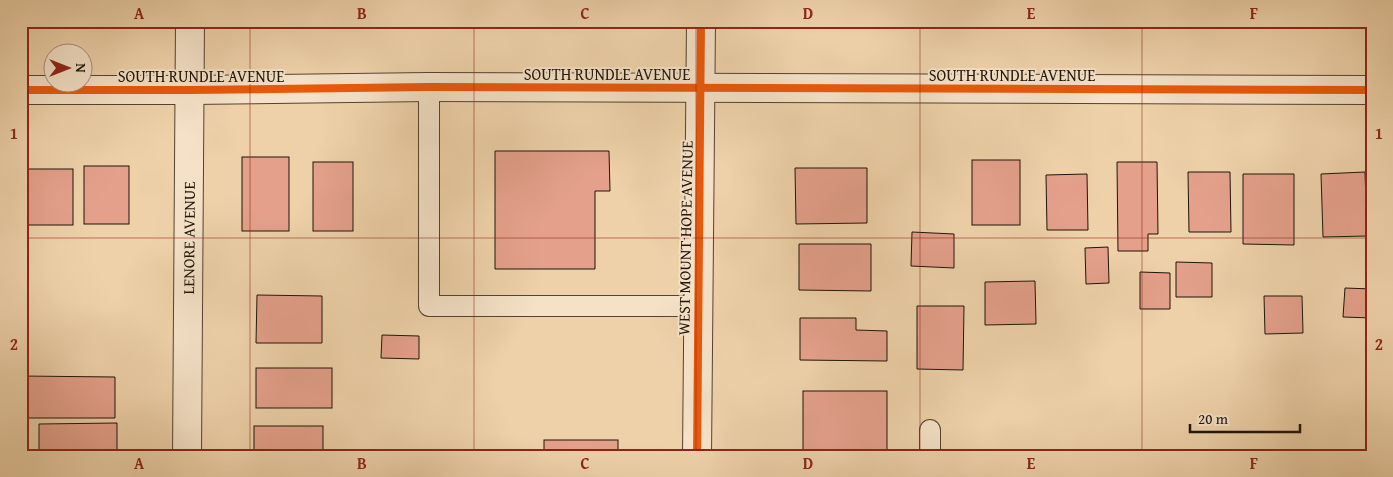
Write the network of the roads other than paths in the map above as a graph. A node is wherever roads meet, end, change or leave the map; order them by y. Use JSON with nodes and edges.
{"nodes":[{"id":1,"x":190,"y":21,"type":"edge"},
{"id":2,"x":701,"y":21,"type":"edge"},
{"id":3,"x":429,"y":87,"type":"junction"},
{"id":4,"x":700,"y":88,"type":"junction"},
{"id":5,"x":21,"y":90,"type":"edge"},
{"id":6,"x":190,"y":90,"type":"junction"},
{"id":7,"x":1372,"y":90,"type":"edge"},
{"id":8,"x":698,"y":306,"type":"junction"},
{"id":9,"x":930,"y":430,"type":"dead end"},
{"id":10,"x":188,"y":456,"type":"edge"},
{"id":11,"x":697,"y":456,"type":"edge"},
{"id":12,"x":930,"y":456,"type":"edge"}],
"edges":[{"from":1,"to":6,"type":"street","name":"LENORE AVENUE"},
{"from":2,"to":4,"type":"street","name":"WEST MOUNT HOPE AVENUE"},
{"from":3,"to":4,"type":"street","name":"SOUTH RUNDLE AVENUE"},
{"from":3,"to":6,"type":"street","name":"SOUTH RUNDLE AVENUE"},
{"from":3,"to":8,"type":"lane"},
{"from":4,"to":7,"type":"street","name":"SOUTH RUNDLE AVENUE"},
{"from":4,"to":8,"type":"street","name":"WEST MOUNT HOPE AVENUE"},
{"from":5,"to":6,"type":"street","name":"SOUTH RUNDLE AVENUE"},
{"from":6,"to":10,"type":"street","name":"LENORE AVENUE"},
{"from":8,"to":11,"type":"street","name":"WEST MOUNT HOPE AVENUE"},
{"from":9,"to":12,"type":"lane"}]}
